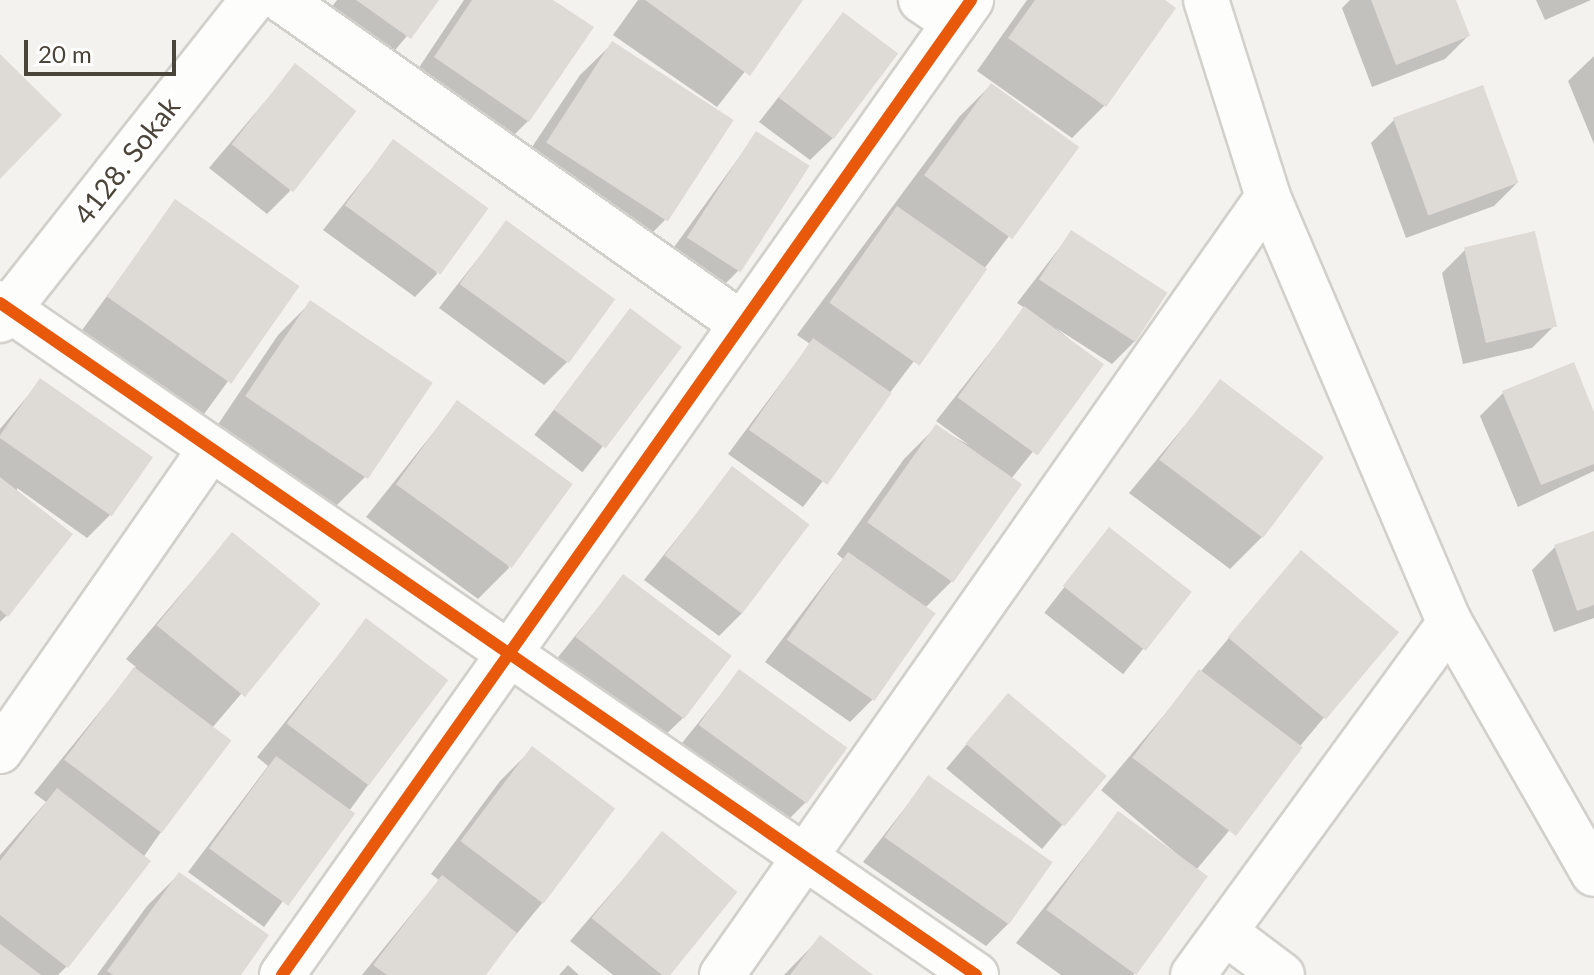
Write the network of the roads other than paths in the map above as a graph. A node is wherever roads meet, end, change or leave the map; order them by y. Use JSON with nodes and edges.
{"nodes":[{"id":1,"x":253,"y":0,"type":"edge"},
{"id":2,"x":282,"y":0,"type":"edge"},
{"id":3,"x":1206,"y":0,"type":"edge"},
{"id":4,"x":949,"y":8,"type":"edge"},
{"id":5,"x":1268,"y":197,"type":"junction"},
{"id":6,"x":3,"y":311,"type":"edge"},
{"id":7,"x":739,"y":322,"type":"junction"},
{"id":8,"x":211,"y":448,"type":"junction"},
{"id":9,"x":1450,"y":623,"type":"junction"},
{"id":10,"x":508,"y":652,"type":"junction"},
{"id":11,"x":0,"y":751,"type":"edge"},
{"id":12,"x":804,"y":856,"type":"junction"},
{"id":13,"x":1594,"y":874,"type":"edge"},
{"id":14,"x":1226,"y":933,"type":"junction"},
{"id":15,"x":282,"y":975,"type":"edge"},
{"id":16,"x":722,"y":975,"type":"edge"},
{"id":17,"x":976,"y":975,"type":"edge"},
{"id":18,"x":1193,"y":975,"type":"edge"},
{"id":19,"x":1282,"y":975,"type":"edge"}],
"edges":[{"from":1,"to":6,"type":"street","name":"4128. Sokak"},
{"from":2,"to":7,"type":"street"},
{"from":3,"to":5,"type":"street"},
{"from":4,"to":7,"type":"street"},
{"from":5,"to":9,"type":"street"},
{"from":5,"to":12,"type":"street"},
{"from":6,"to":8,"type":"street"},
{"from":7,"to":10,"type":"street"},
{"from":8,"to":10,"type":"street"},
{"from":8,"to":11,"type":"street"},
{"from":9,"to":13,"type":"street"},
{"from":9,"to":14,"type":"street"},
{"from":10,"to":12,"type":"street"},
{"from":10,"to":15,"type":"street"},
{"from":12,"to":16,"type":"street"},
{"from":12,"to":17,"type":"street"},
{"from":14,"to":18,"type":"street"},
{"from":14,"to":19,"type":"street"}]}
